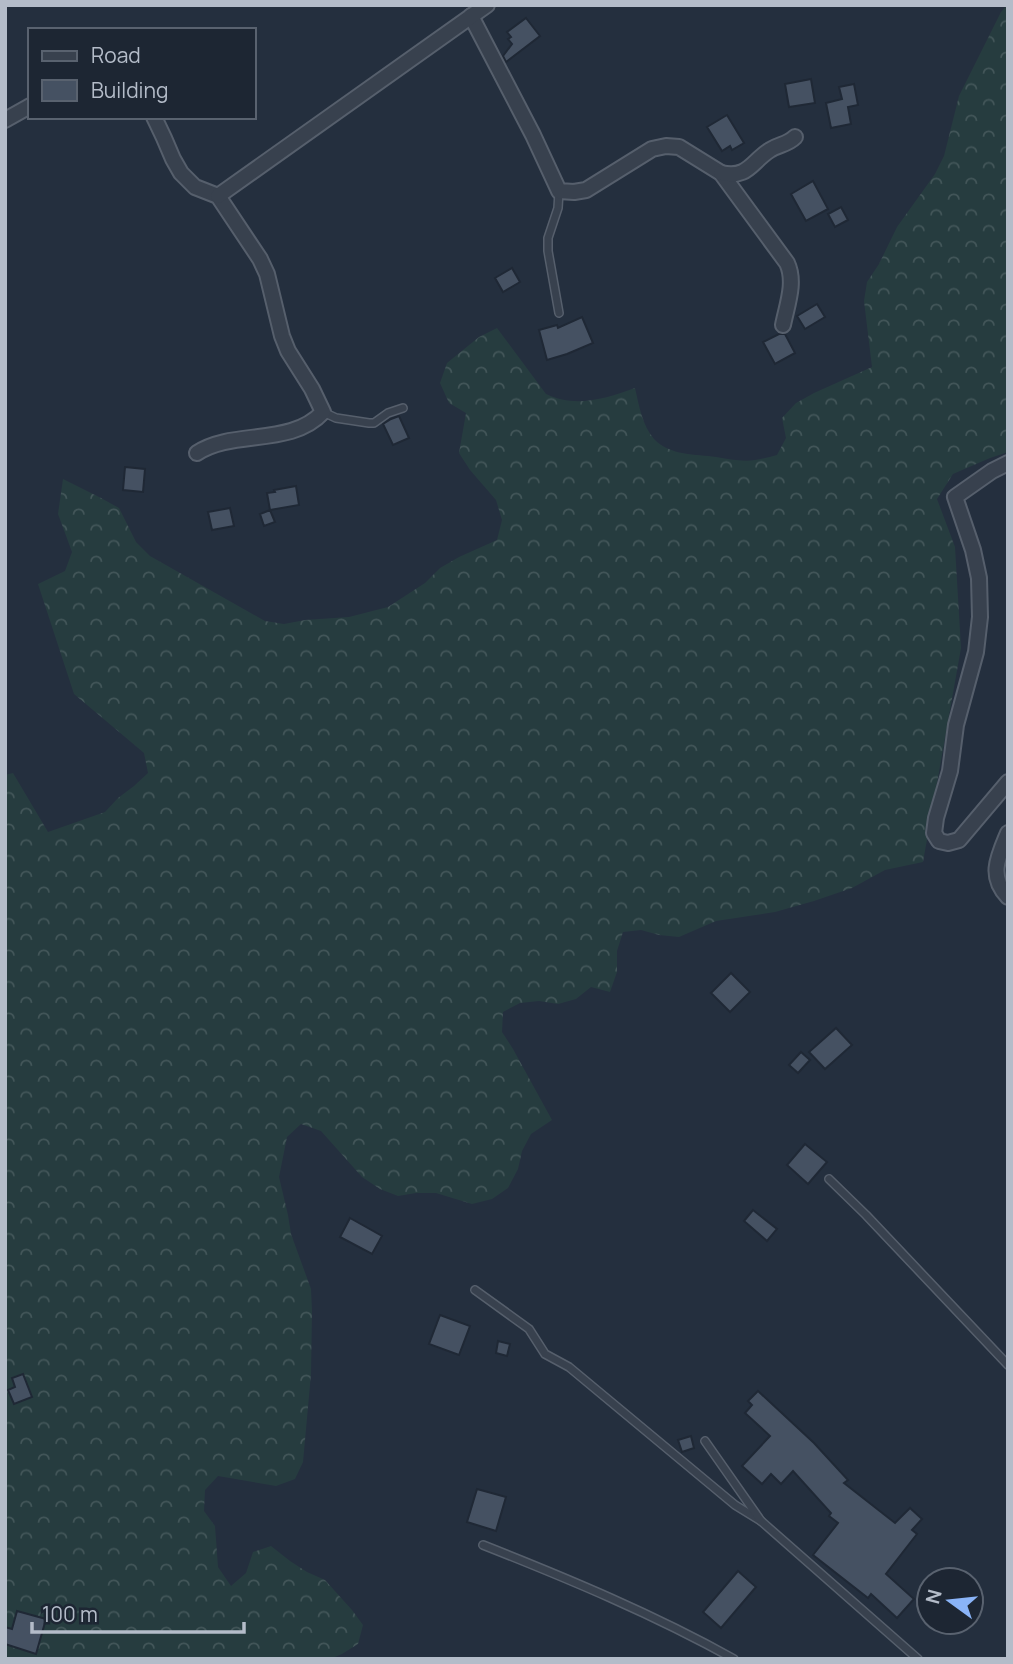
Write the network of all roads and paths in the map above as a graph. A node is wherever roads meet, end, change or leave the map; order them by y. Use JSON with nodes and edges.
{"nodes":[{"id":1,"x":487,"y":5,"type":"edge"},
{"id":2,"x":471,"y":16,"type":"junction"},
{"id":3,"x":28,"y":107,"type":"edge"},
{"id":4,"x":155,"y":119,"type":"edge"},
{"id":5,"x":5,"y":120,"type":"edge"},
{"id":6,"x":795,"y":137,"type":"dead end"},
{"id":7,"x":722,"y":173,"type":"junction"},
{"id":8,"x":559,"y":191,"type":"junction"},
{"id":9,"x":218,"y":196,"type":"junction"},
{"id":10,"x":559,"y":313,"type":"dead end"},
{"id":11,"x":783,"y":325,"type":"dead end"},
{"id":12,"x":403,"y":408,"type":"dead end"},
{"id":13,"x":323,"y":412,"type":"junction"},
{"id":14,"x":197,"y":453,"type":"dead end"},
{"id":15,"x":1008,"y":463,"type":"edge"},
{"id":16,"x":1008,"y":782,"type":"edge"},
{"id":17,"x":1008,"y":833,"type":"edge"},
{"id":18,"x":1008,"y":897,"type":"edge"},
{"id":19,"x":829,"y":1179,"type":"dead end"},
{"id":20,"x":475,"y":1290,"type":"dead end"},
{"id":21,"x":1008,"y":1365,"type":"edge"},
{"id":22,"x":705,"y":1441,"type":"dead end"},
{"id":23,"x":761,"y":1521,"type":"junction"},
{"id":24,"x":483,"y":1545,"type":"dead end"},
{"id":25,"x":734,"y":1659,"type":"edge"},
{"id":26,"x":918,"y":1659,"type":"edge"}],
"edges":[{"from":1,"to":2,"type":"street"},
{"from":2,"to":8,"type":"street"},
{"from":2,"to":9,"type":"street"},
{"from":3,"to":5,"type":"street"},
{"from":4,"to":9,"type":"street"},
{"from":6,"to":7,"type":"street"},
{"from":7,"to":8,"type":"street"},
{"from":7,"to":11,"type":"street"},
{"from":8,"to":10,"type":"lane"},
{"from":9,"to":13,"type":"street"},
{"from":12,"to":13,"type":"lane"},
{"from":13,"to":14,"type":"street"},
{"from":15,"to":16,"type":"street"},
{"from":17,"to":18,"type":"street"},
{"from":19,"to":21,"type":"lane"},
{"from":20,"to":23,"type":"lane"},
{"from":22,"to":23,"type":"lane"},
{"from":23,"to":26,"type":"lane"},
{"from":24,"to":25,"type":"lane"}]}
